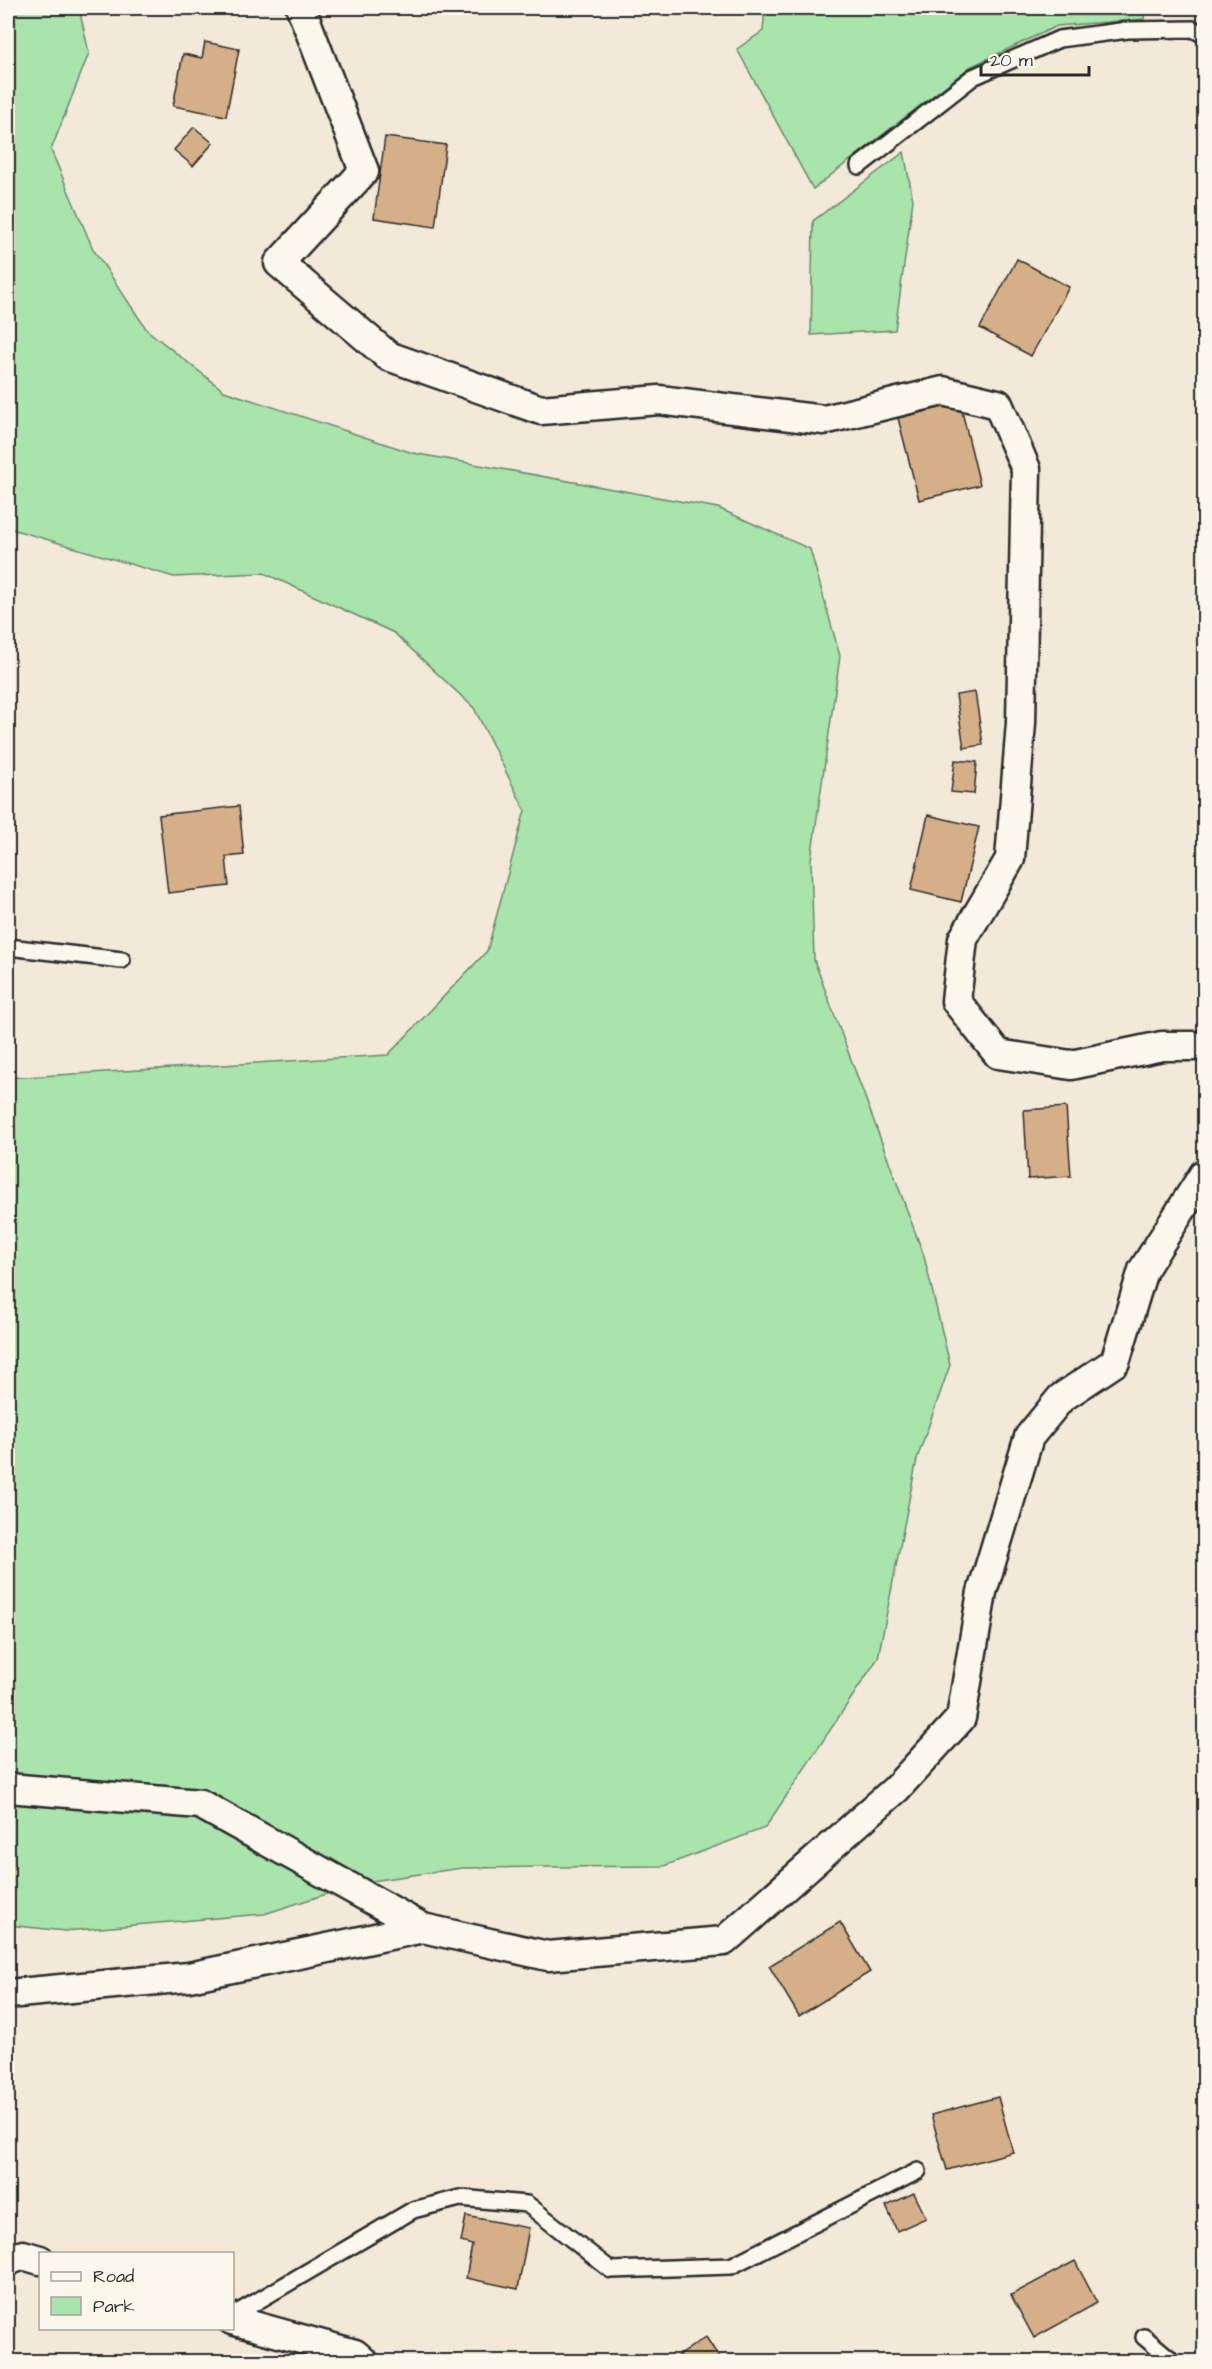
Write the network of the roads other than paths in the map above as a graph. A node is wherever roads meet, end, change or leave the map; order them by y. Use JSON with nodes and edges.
{"nodes":[{"id":1,"x":301,"y":8,"type":"edge"},
{"id":2,"x":1204,"y":35,"type":"edge"},
{"id":3,"x":859,"y":166,"type":"dead end"},
{"id":4,"x":8,"y":947,"type":"edge"},
{"id":5,"x":122,"y":960,"type":"dead end"},
{"id":6,"x":1204,"y":1046,"type":"edge"},
{"id":7,"x":1204,"y":1174,"type":"edge"},
{"id":8,"x":8,"y":1788,"type":"edge"},
{"id":9,"x":423,"y":1928,"type":"junction"},
{"id":10,"x":8,"y":1995,"type":"edge"},
{"id":11,"x":918,"y":2171,"type":"dead end"},
{"id":12,"x":39,"y":2260,"type":"edge"},
{"id":13,"x":8,"y":2261,"type":"edge"},
{"id":14,"x":234,"y":2317,"type":"edge"},
{"id":15,"x":234,"y":2319,"type":"edge"},
{"id":16,"x":1144,"y":2337,"type":"dead end"},
{"id":17,"x":364,"y":2361,"type":"edge"},
{"id":18,"x":1174,"y":2361,"type":"edge"}],
"edges":[{"from":1,"to":6,"type":"street"},
{"from":2,"to":3,"type":"lane"},
{"from":4,"to":5,"type":"lane"},
{"from":7,"to":9,"type":"street"},
{"from":8,"to":9,"type":"street"},
{"from":9,"to":10,"type":"street"},
{"from":11,"to":14,"type":"lane"},
{"from":12,"to":13,"type":"street"},
{"from":15,"to":17,"type":"street"},
{"from":16,"to":18,"type":"lane"}]}
